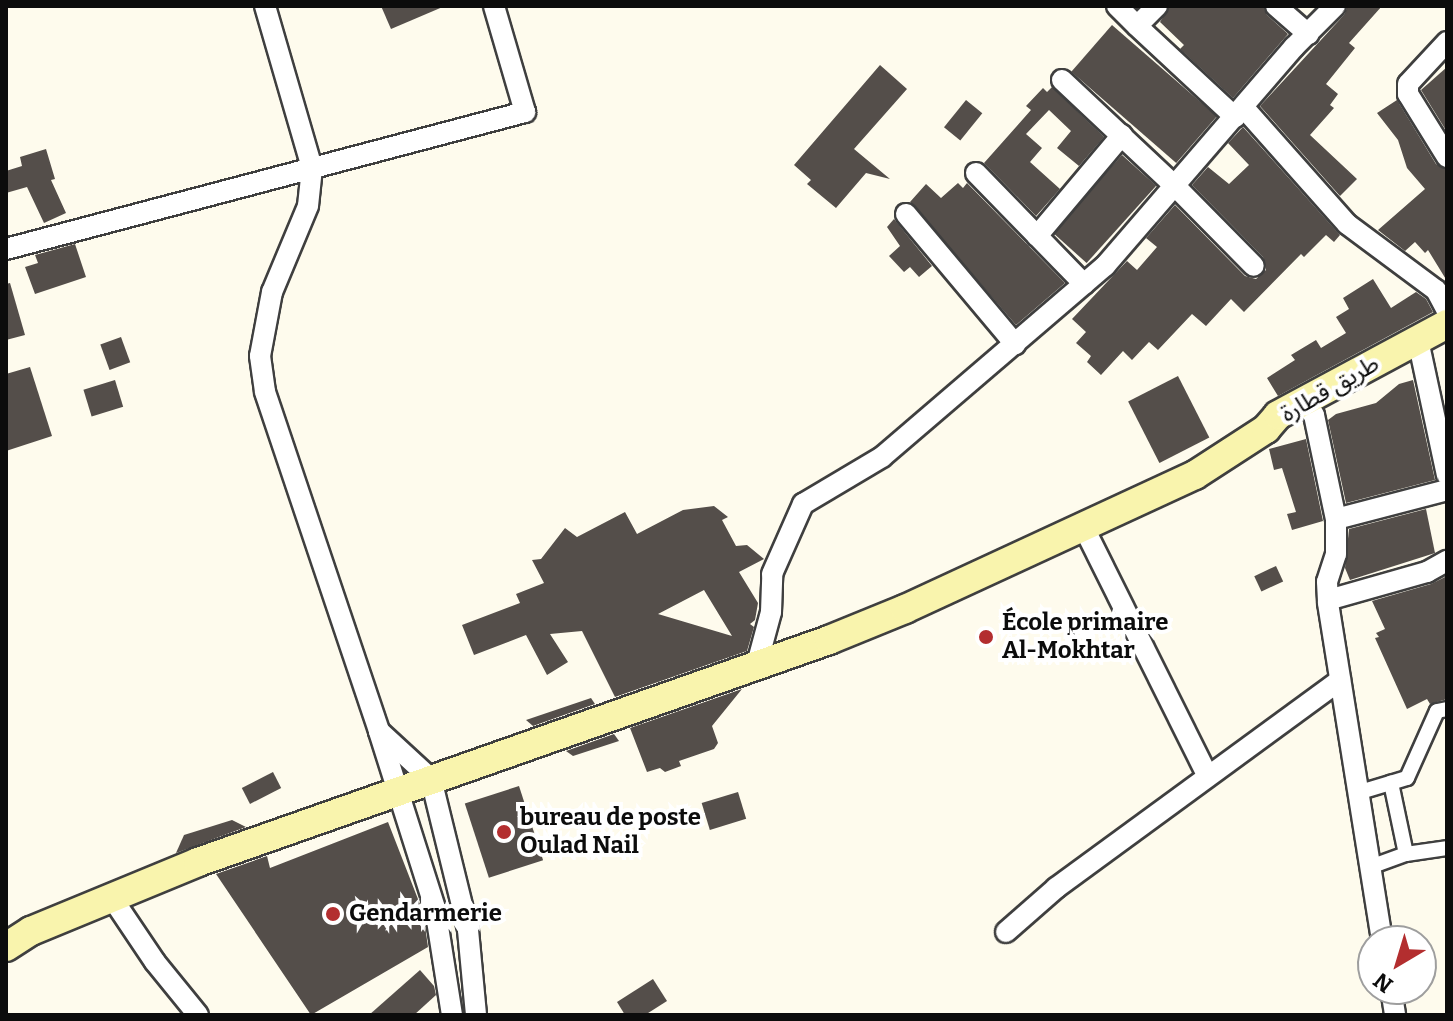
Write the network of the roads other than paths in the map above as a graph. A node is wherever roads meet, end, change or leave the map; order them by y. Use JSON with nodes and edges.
{"nodes":[{"id":1,"x":265,"y":6,"type":"edge"},
{"id":2,"x":494,"y":6,"type":"edge"},
{"id":3,"x":1117,"y":6,"type":"edge"},
{"id":4,"x":1157,"y":6,"type":"edge"},
{"id":5,"x":1276,"y":6,"type":"edge"},
{"id":6,"x":1335,"y":6,"type":"edge"},
{"id":7,"x":1137,"y":26,"type":"junction"},
{"id":8,"x":1308,"y":34,"type":"junction"},
{"id":9,"x":1447,"y":42,"type":"edge"},
{"id":10,"x":1062,"y":80,"type":"dead end"},
{"id":11,"x":1240,"y":112,"type":"junction"},
{"id":12,"x":1122,"y":135,"type":"junction"},
{"id":13,"x":1447,"y":157,"type":"edge"},
{"id":14,"x":312,"y":168,"type":"junction"},
{"id":15,"x":976,"y":173,"type":"dead end"},
{"id":16,"x":1175,"y":186,"type":"junction"},
{"id":17,"x":906,"y":214,"type":"dead end"},
{"id":18,"x":1037,"y":236,"type":"junction"},
{"id":19,"x":6,"y":249,"type":"edge"},
{"id":20,"x":1254,"y":266,"type":"dead end"},
{"id":21,"x":1084,"y":284,"type":"junction"},
{"id":22,"x":1447,"y":311,"type":"edge"},
{"id":23,"x":1447,"y":324,"type":"edge"},
{"id":24,"x":1447,"y":343,"type":"edge"},
{"id":25,"x":1015,"y":344,"type":"junction"},
{"id":26,"x":1420,"y":348,"type":"junction"},
{"id":27,"x":1308,"y":409,"type":"junction"},
{"id":28,"x":1447,"y":475,"type":"edge"},
{"id":29,"x":1447,"y":490,"type":"edge"},
{"id":30,"x":1336,"y":519,"type":"junction"},
{"id":31,"x":1083,"y":526,"type":"junction"},
{"id":32,"x":1447,"y":561,"type":"edge"},
{"id":33,"x":1328,"y":600,"type":"junction"},
{"id":34,"x":757,"y":664,"type":"junction"},
{"id":35,"x":1340,"y":680,"type":"junction"},
{"id":36,"x":1447,"y":709,"type":"edge"},
{"id":37,"x":379,"y":731,"type":"junction"},
{"id":38,"x":1207,"y":775,"type":"junction"},
{"id":39,"x":431,"y":779,"type":"junction"},
{"id":40,"x":1391,"y":783,"type":"junction"},
{"id":41,"x":397,"y":792,"type":"junction"},
{"id":42,"x":1357,"y":793,"type":"junction"},
{"id":43,"x":1447,"y":848,"type":"edge"},
{"id":44,"x":1406,"y":854,"type":"junction"},
{"id":45,"x":1370,"y":867,"type":"junction"},
{"id":46,"x":112,"y":898,"type":"junction"},
{"id":47,"x":1379,"y":925,"type":"edge"},
{"id":48,"x":1006,"y":932,"type":"dead end"},
{"id":49,"x":6,"y":947,"type":"edge"},
{"id":50,"x":198,"y":1015,"type":"edge"},
{"id":51,"x":452,"y":1015,"type":"edge"},
{"id":52,"x":476,"y":1015,"type":"edge"}],
"edges":[{"from":1,"to":14,"type":"street"},
{"from":2,"to":14,"type":"street"},
{"from":3,"to":7,"type":"street"},
{"from":4,"to":7,"type":"street"},
{"from":5,"to":8,"type":"street"},
{"from":6,"to":8,"type":"street"},
{"from":7,"to":11,"type":"street"},
{"from":8,"to":11,"type":"street"},
{"from":9,"to":13,"type":"street"},
{"from":10,"to":12,"type":"street"},
{"from":11,"to":16,"type":"street"},
{"from":11,"to":22,"type":"street"},
{"from":12,"to":16,"type":"street"},
{"from":12,"to":18,"type":"street"},
{"from":14,"to":19,"type":"street"},
{"from":14,"to":37,"type":"street"},
{"from":15,"to":18,"type":"street"},
{"from":16,"to":20,"type":"street"},
{"from":16,"to":21,"type":"street"},
{"from":17,"to":25,"type":"street"},
{"from":18,"to":21,"type":"street"},
{"from":21,"to":25,"type":"street"},
{"from":23,"to":26,"type":"main road","name":"طريق قطارة"},
{"from":24,"to":26,"type":"main road","name":"طريق قطارة"},
{"from":25,"to":34,"type":"street"},
{"from":26,"to":27,"type":"main road","name":"طريق قطارة"},
{"from":26,"to":28,"type":"street"},
{"from":27,"to":30,"type":"street"},
{"from":27,"to":31,"type":"main road","name":"طريق قطارة"},
{"from":29,"to":30,"type":"street"},
{"from":30,"to":33,"type":"street"},
{"from":31,"to":34,"type":"main road","name":"طريق قطارة"},
{"from":31,"to":38,"type":"street"},
{"from":32,"to":33,"type":"street"},
{"from":33,"to":35,"type":"street"},
{"from":34,"to":39,"type":"main road","name":"طريق قطارة"},
{"from":35,"to":38,"type":"street"},
{"from":35,"to":42,"type":"street"},
{"from":36,"to":40,"type":"street"},
{"from":37,"to":39,"type":"street"},
{"from":37,"to":41,"type":"street"},
{"from":38,"to":48,"type":"street"},
{"from":39,"to":41,"type":"main road","name":"طريق قطارة"},
{"from":39,"to":52,"type":"street"},
{"from":40,"to":42,"type":"street"},
{"from":40,"to":44,"type":"street"},
{"from":41,"to":46,"type":"main road","name":"طريق قطارة"},
{"from":41,"to":51,"type":"street"},
{"from":42,"to":45,"type":"street"},
{"from":43,"to":44,"type":"street"},
{"from":44,"to":45,"type":"street"},
{"from":45,"to":47,"type":"street"},
{"from":46,"to":49,"type":"main road","name":"طريق قطارة"},
{"from":46,"to":50,"type":"street"}]}
